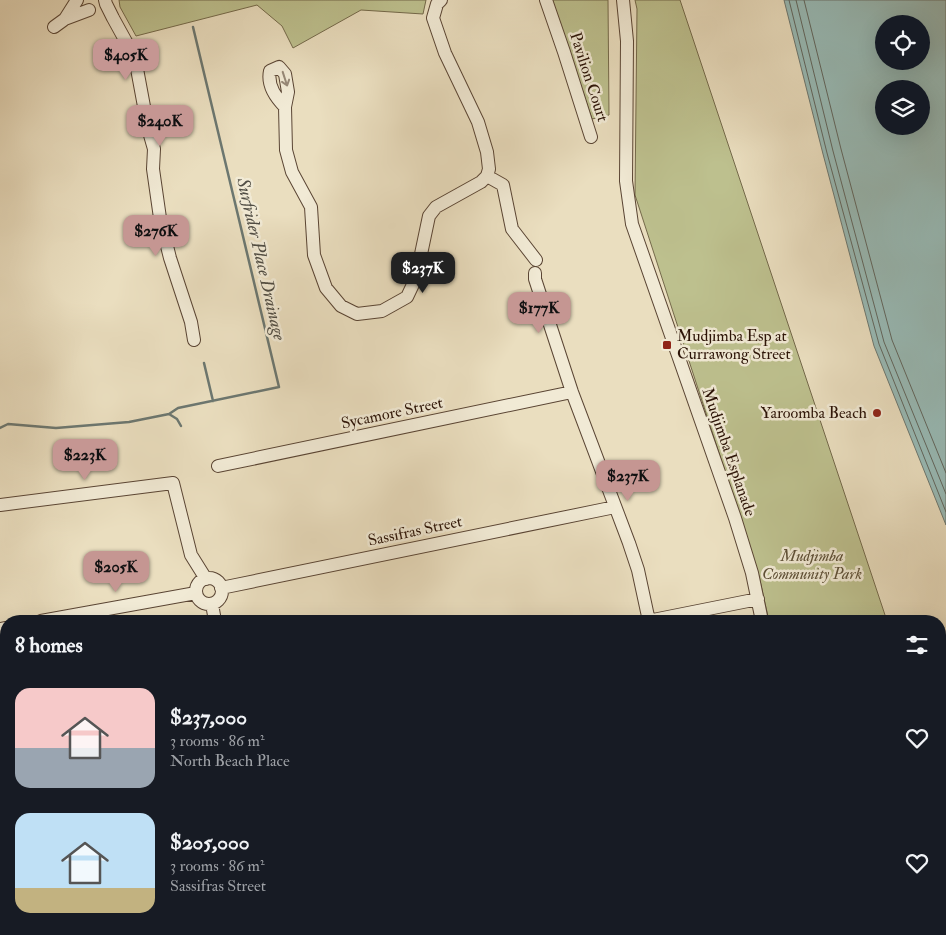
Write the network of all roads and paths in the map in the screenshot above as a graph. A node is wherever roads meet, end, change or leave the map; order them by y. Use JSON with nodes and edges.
{"nodes":[{"id":1,"x":78,"y":0,"type":"edge"},
{"id":2,"x":105,"y":0,"type":"edge"},
{"id":3,"x":441,"y":0,"type":"edge"},
{"id":4,"x":546,"y":0,"type":"edge"},
{"id":5,"x":623,"y":0,"type":"edge"},
{"id":6,"x":91,"y":10,"type":"junction"},
{"id":7,"x":65,"y":19,"type":"junction"},
{"id":8,"x":54,"y":28,"type":"dead end"},
{"id":9,"x":118,"y":28,"type":"junction"},
{"id":10,"x":285,"y":107,"type":"dead end"},
{"id":11,"x":591,"y":136,"type":"dead end"},
{"id":12,"x":487,"y":176,"type":"junction"},
{"id":13,"x":194,"y":340,"type":"dead end"},
{"id":14,"x":572,"y":392,"type":"junction"},
{"id":15,"x":218,"y":466,"type":"dead end"},
{"id":16,"x":0,"y":504,"type":"edge"},
{"id":17,"x":615,"y":507,"type":"junction"},
{"id":18,"x":206,"y":579,"type":"junction"},
{"id":19,"x":221,"y":588,"type":"junction"},
{"id":20,"x":196,"y":593,"type":"junction"},
{"id":21,"x":758,"y":599,"type":"junction"},
{"id":22,"x":212,"y":604,"type":"junction"},
{"id":23,"x":94,"y":615,"type":"edge"},
{"id":24,"x":214,"y":615,"type":"edge"},
{"id":25,"x":647,"y":615,"type":"edge"},
{"id":26,"x":678,"y":615,"type":"edge"},
{"id":27,"x":761,"y":615,"type":"edge"}],
"edges":[{"from":1,"to":6,"type":"street"},
{"from":1,"to":7,"type":"street"},
{"from":2,"to":6,"type":"street"},
{"from":2,"to":9,"type":"street"},
{"from":3,"to":12,"type":"street"},
{"from":4,"to":11,"type":"street","name":"Pavilion Court"},
{"from":5,"to":21,"type":"street","name":"Mudjimba Esplanade"},
{"from":6,"to":7,"type":"street"},
{"from":6,"to":9,"type":"street"},
{"from":7,"to":8,"type":"street"},
{"from":9,"to":13,"type":"street"},
{"from":10,"to":12,"type":"street"},
{"from":12,"to":14,"type":"street"},
{"from":14,"to":15,"type":"street","name":"Sycamore Street"},
{"from":14,"to":17,"type":"street"},
{"from":16,"to":18,"type":"street"},
{"from":17,"to":19,"type":"street","name":"Sassifras Street"},
{"from":17,"to":25,"type":"street"},
{"from":18,"to":19,"type":"street"},
{"from":18,"to":20,"type":"street"},
{"from":19,"to":22,"type":"street"},
{"from":20,"to":22,"type":"street"},
{"from":20,"to":23,"type":"street"},
{"from":21,"to":26,"type":"street"},
{"from":21,"to":27,"type":"street","name":"Mudjimba Esplanade"},
{"from":22,"to":24,"type":"street"}]}
